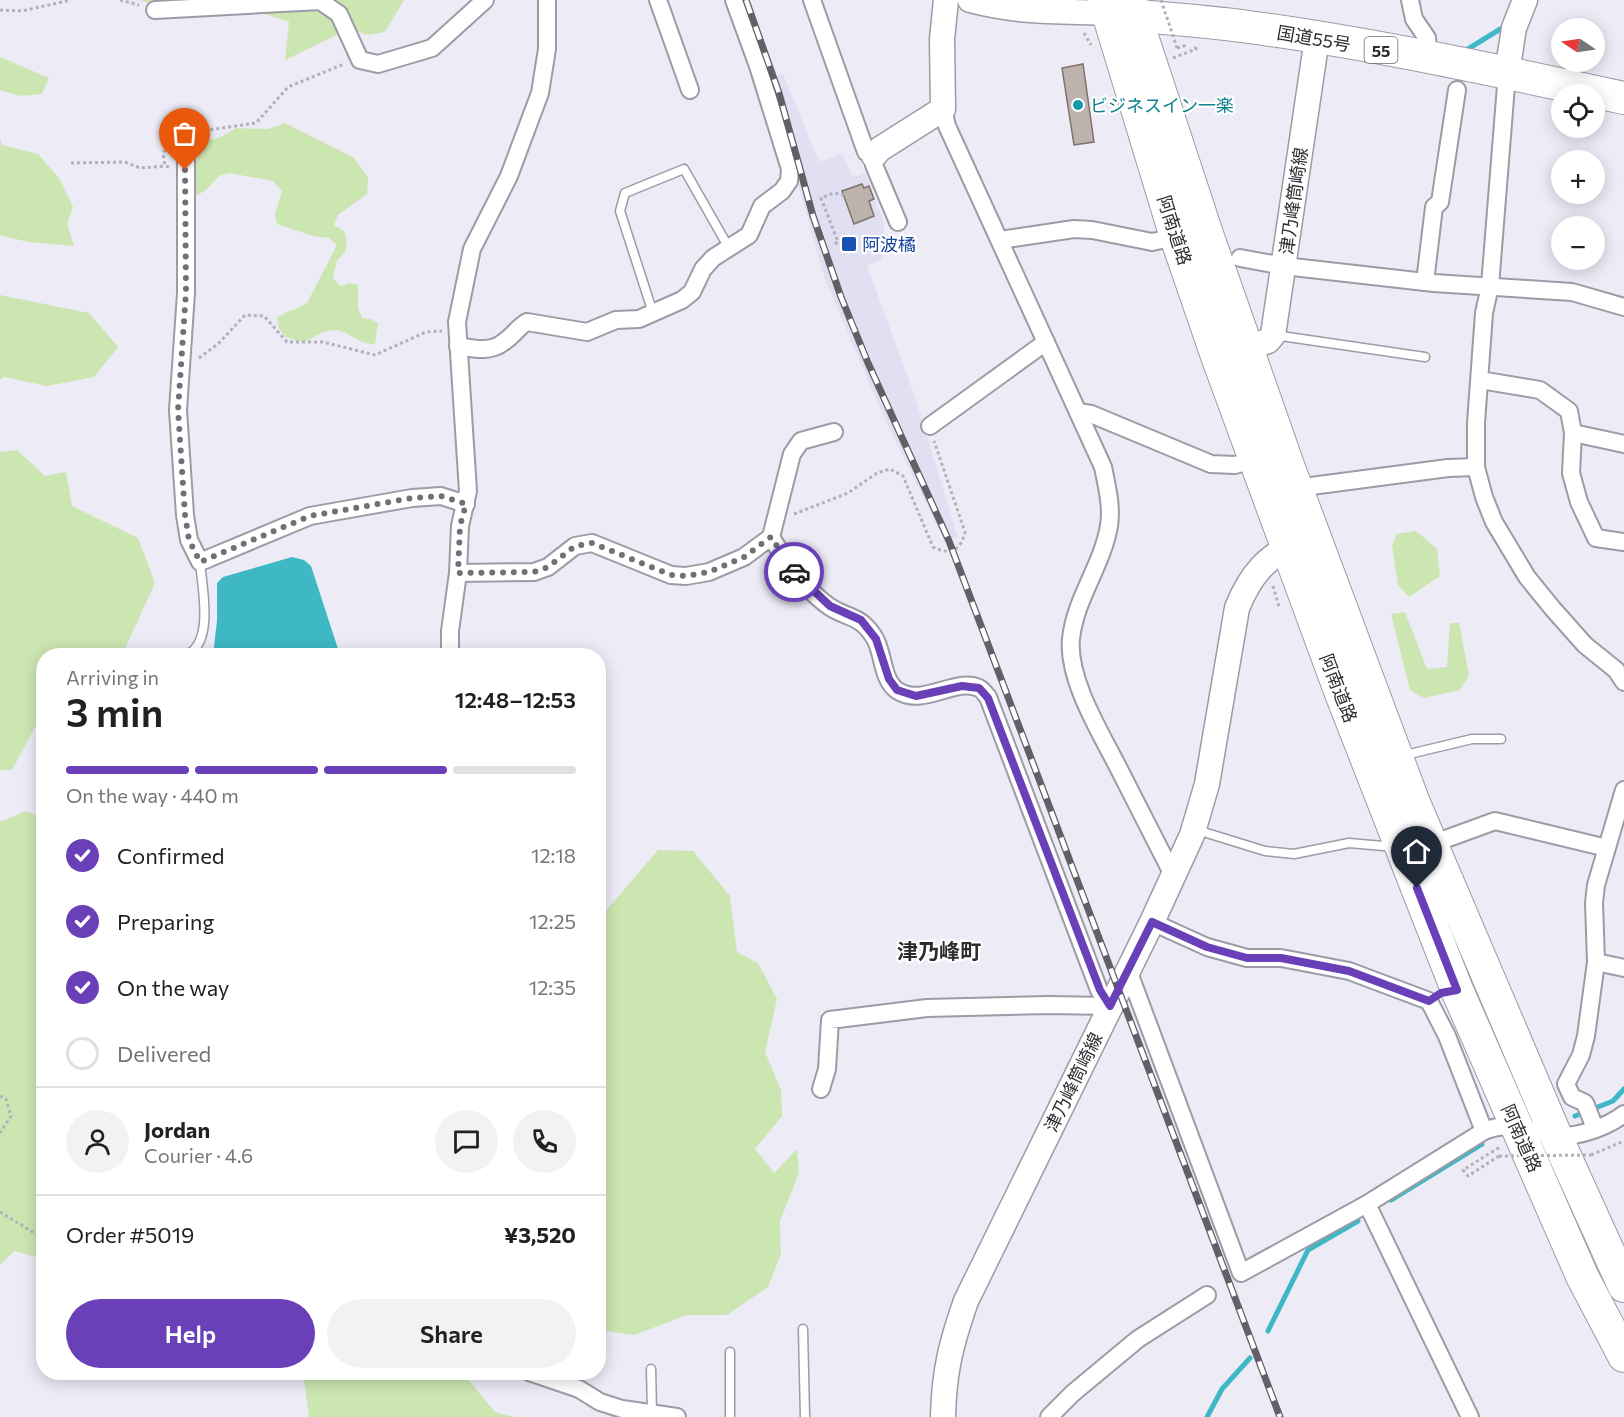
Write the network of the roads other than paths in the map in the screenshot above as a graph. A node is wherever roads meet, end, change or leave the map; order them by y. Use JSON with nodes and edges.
{"nodes":[{"id":1,"x":485,"y":0,"type":"edge"},
{"id":2,"x":547,"y":0,"type":"edge"},
{"id":3,"x":658,"y":0,"type":"edge"},
{"id":4,"x":734,"y":0,"type":"edge"},
{"id":5,"x":812,"y":0,"type":"edge"},
{"id":6,"x":946,"y":0,"type":"edge"},
{"id":7,"x":970,"y":0,"type":"edge"},
{"id":8,"x":1410,"y":0,"type":"edge"},
{"id":9,"x":1525,"y":0,"type":"edge"},
{"id":10,"x":1128,"y":6,"type":"edge"},
{"id":11,"x":155,"y":10,"type":"road end"},
{"id":12,"x":1317,"y":38,"type":"junction"},
{"id":13,"x":1429,"y":59,"type":"junction"},
{"id":14,"x":1507,"y":73,"type":"junction"},
{"id":15,"x":690,"y":90,"type":"dead end"},
{"id":16,"x":1457,"y":90,"type":"dead end"},
{"id":17,"x":1624,"y":98,"type":"edge"},
{"id":18,"x":943,"y":109,"type":"junction"},
{"id":19,"x":874,"y":156,"type":"junction"},
{"id":20,"x":185,"y":163,"type":"road end"},
{"id":21,"x":898,"y":222,"type":"dead end"},
{"id":22,"x":1176,"y":237,"type":"junction"},
{"id":23,"x":1000,"y":240,"type":"junction"},
{"id":24,"x":729,"y":248,"type":"junction"},
{"id":25,"x":1240,"y":258,"type":"dead end"},
{"id":26,"x":1284,"y":266,"type":"junction"},
{"id":27,"x":1425,"y":282,"type":"junction"},
{"id":28,"x":1490,"y":286,"type":"junction"},
{"id":29,"x":1624,"y":307,"type":"edge"},
{"id":30,"x":653,"y":313,"type":"junction"},
{"id":31,"x":458,"y":338,"type":"junction"},
{"id":32,"x":1260,"y":341,"type":"junction"},
{"id":33,"x":1046,"y":342,"type":"junction"},
{"id":34,"x":1425,"y":357,"type":"dead end"},
{"id":35,"x":1480,"y":380,"type":"junction"},
{"id":36,"x":1078,"y":412,"type":"junction"},
{"id":37,"x":930,"y":426,"type":"road end"},
{"id":38,"x":834,"y":432,"type":"dead end"},
{"id":39,"x":1573,"y":433,"type":"junction"},
{"id":40,"x":1624,"y":444,"type":"edge"},
{"id":41,"x":1256,"y":459,"type":"junction"},
{"id":42,"x":1476,"y":467,"type":"junction"},
{"id":43,"x":1296,"y":488,"type":"junction"},
{"id":44,"x":466,"y":504,"type":"junction"},
{"id":45,"x":773,"y":530,"type":"junction"},
{"id":46,"x":1300,"y":540,"type":"junction"},
{"id":47,"x":1624,"y":542,"type":"edge"},
{"id":48,"x":200,"y":562,"type":"junction"},
{"id":49,"x":458,"y":573,"type":"junction"},
{"id":50,"x":196,"y":648,"type":"edge"},
{"id":51,"x":450,"y":648,"type":"edge"},
{"id":52,"x":1624,"y":682,"type":"edge"},
{"id":53,"x":1501,"y":739,"type":"dead end"},
{"id":54,"x":1397,"y":757,"type":"junction"},
{"id":55,"x":1624,"y":790,"type":"edge"},
{"id":56,"x":1194,"y":829,"type":"junction"},
{"id":57,"x":1432,"y":844,"type":"junction"},
{"id":58,"x":1401,"y":847,"type":"junction"},
{"id":59,"x":1607,"y":848,"type":"junction"},
{"id":60,"x":1174,"y":877,"type":"junction"},
{"id":61,"x":1152,"y":922,"type":"junction"},
{"id":62,"x":1596,"y":962,"type":"junction"},
{"id":63,"x":1624,"y":968,"type":"edge"},
{"id":64,"x":1128,"y":970,"type":"junction"},
{"id":65,"x":1443,"y":996,"type":"junction"},
{"id":66,"x":1110,"y":1006,"type":"junction"},
{"id":67,"x":821,"y":1089,"type":"dead end"},
{"id":68,"x":1624,"y":1114,"type":"edge"},
{"id":69,"x":1591,"y":1118,"type":"junction"},
{"id":70,"x":1484,"y":1131,"type":"junction"},
{"id":71,"x":1556,"y":1136,"type":"junction"},
{"id":72,"x":1507,"y":1138,"type":"junction"},
{"id":73,"x":1367,"y":1204,"type":"junction"},
{"id":74,"x":1624,"y":1286,"type":"edge"},
{"id":75,"x":1207,"y":1295,"type":"dead end"},
{"id":76,"x":802,"y":1329,"type":"dead end"},
{"id":77,"x":730,"y":1352,"type":"dead end"},
{"id":78,"x":1624,"y":1356,"type":"edge"},
{"id":79,"x":651,"y":1368,"type":"dead end"},
{"id":80,"x":553,"y":1380,"type":"edge"},
{"id":81,"x":652,"y":1412,"type":"junction"},
{"id":82,"x":677,"y":1417,"type":"edge"},
{"id":83,"x":730,"y":1417,"type":"edge"},
{"id":84,"x":805,"y":1417,"type":"edge"},
{"id":85,"x":943,"y":1417,"type":"edge"},
{"id":86,"x":1049,"y":1417,"type":"edge"},
{"id":87,"x":1470,"y":1417,"type":"edge"}],
"edges":[{"from":1,"to":11,"type":"street"},
{"from":2,"to":31,"type":"street"},
{"from":3,"to":15,"type":"street"},
{"from":4,"to":24,"type":"street"},
{"from":5,"to":19,"type":"street"},
{"from":6,"to":18,"type":"main road"},
{"from":7,"to":10,"type":"main road"},
{"from":8,"to":13,"type":"street"},
{"from":9,"to":14,"type":"main road"},
{"from":10,"to":12,"type":"highway","name":"国道55号","number":"55"},
{"from":10,"to":22,"type":"highway","name":"阿南道路"},
{"from":10,"to":32,"type":"highway","name":"阿南道路"},
{"from":12,"to":13,"type":"highway","name":"国道55号","number":"55"},
{"from":12,"to":26,"type":"main road","name":"津乃峰筒崎線"},
{"from":13,"to":14,"type":"highway","name":"国道55号","number":"55"},
{"from":14,"to":17,"type":"highway","name":"国道55号","number":"55"},
{"from":14,"to":28,"type":"street"},
{"from":16,"to":27,"type":"street"},
{"from":18,"to":19,"type":"main road"},
{"from":18,"to":23,"type":"street"},
{"from":19,"to":21,"type":"street"},
{"from":20,"to":48,"type":"street"},
{"from":22,"to":23,"type":"street"},
{"from":22,"to":41,"type":"highway","name":"阿南道路"},
{"from":23,"to":33,"type":"street"},
{"from":24,"to":30,"type":"street"},
{"from":24,"to":30,"type":"lane"},
{"from":25,"to":26,"type":"street"},
{"from":26,"to":27,"type":"street"},
{"from":26,"to":32,"type":"main road","name":"津乃峰筒崎線"},
{"from":27,"to":28,"type":"street"},
{"from":28,"to":29,"type":"street"},
{"from":28,"to":35,"type":"street"},
{"from":30,"to":31,"type":"street"},
{"from":31,"to":44,"type":"street"},
{"from":32,"to":34,"type":"lane"},
{"from":32,"to":43,"type":"highway","name":"阿南道路"},
{"from":33,"to":36,"type":"street"},
{"from":33,"to":37,"type":"street"},
{"from":35,"to":39,"type":"street"},
{"from":35,"to":42,"type":"street"},
{"from":36,"to":41,"type":"street"},
{"from":36,"to":60,"type":"street"},
{"from":38,"to":45,"type":"street"},
{"from":39,"to":40,"type":"street"},
{"from":39,"to":47,"type":"street"},
{"from":41,"to":46,"type":"highway","name":"阿南道路"},
{"from":42,"to":43,"type":"street"},
{"from":42,"to":52,"type":"street"},
{"from":43,"to":46,"type":"highway","name":"阿南道路"},
{"from":44,"to":48,"type":"street"},
{"from":44,"to":49,"type":"street"},
{"from":45,"to":49,"type":"street"},
{"from":45,"to":66,"type":"street"},
{"from":46,"to":54,"type":"highway","name":"阿南道路"},
{"from":46,"to":56,"type":"main road","name":"津乃峰筒崎線"},
{"from":46,"to":58,"type":"highway","name":"阿南道路"},
{"from":48,"to":50,"type":"lane"},
{"from":49,"to":51,"type":"street"},
{"from":53,"to":54,"type":"lane"},
{"from":54,"to":57,"type":"highway","name":"阿南道路"},
{"from":55,"to":59,"type":"street"},
{"from":56,"to":58,"type":"lane"},
{"from":56,"to":60,"type":"main road","name":"津乃峰筒崎線"},
{"from":57,"to":59,"type":"street"},
{"from":57,"to":71,"type":"highway","name":"阿南道路"},
{"from":58,"to":65,"type":"highway","name":"阿南道路"},
{"from":59,"to":62,"type":"street"},
{"from":60,"to":61,"type":"main road","name":"津乃峰筒崎線"},
{"from":61,"to":64,"type":"main road","name":"津乃峰筒崎線"},
{"from":61,"to":65,"type":"street"},
{"from":62,"to":63,"type":"street"},
{"from":62,"to":69,"type":"street"},
{"from":64,"to":66,"type":"main road","name":"津乃峰筒崎線"},
{"from":64,"to":73,"type":"street"},
{"from":65,"to":70,"type":"street"},
{"from":65,"to":72,"type":"highway","name":"阿南道路"},
{"from":66,"to":67,"type":"street"},
{"from":66,"to":85,"type":"main road","name":"津乃峰筒崎線"},
{"from":68,"to":69,"type":"street"},
{"from":69,"to":71,"type":"street"},
{"from":70,"to":72,"type":"street"},
{"from":70,"to":73,"type":"street"},
{"from":71,"to":72,"type":"street"},
{"from":71,"to":74,"type":"highway","name":"阿南道路"},
{"from":72,"to":78,"type":"highway","name":"阿南道路"},
{"from":73,"to":87,"type":"street"},
{"from":75,"to":86,"type":"street"},
{"from":76,"to":84,"type":"lane"},
{"from":77,"to":83,"type":"lane"},
{"from":79,"to":81,"type":"lane"},
{"from":80,"to":81,"type":"street"},
{"from":81,"to":82,"type":"street"}]}
